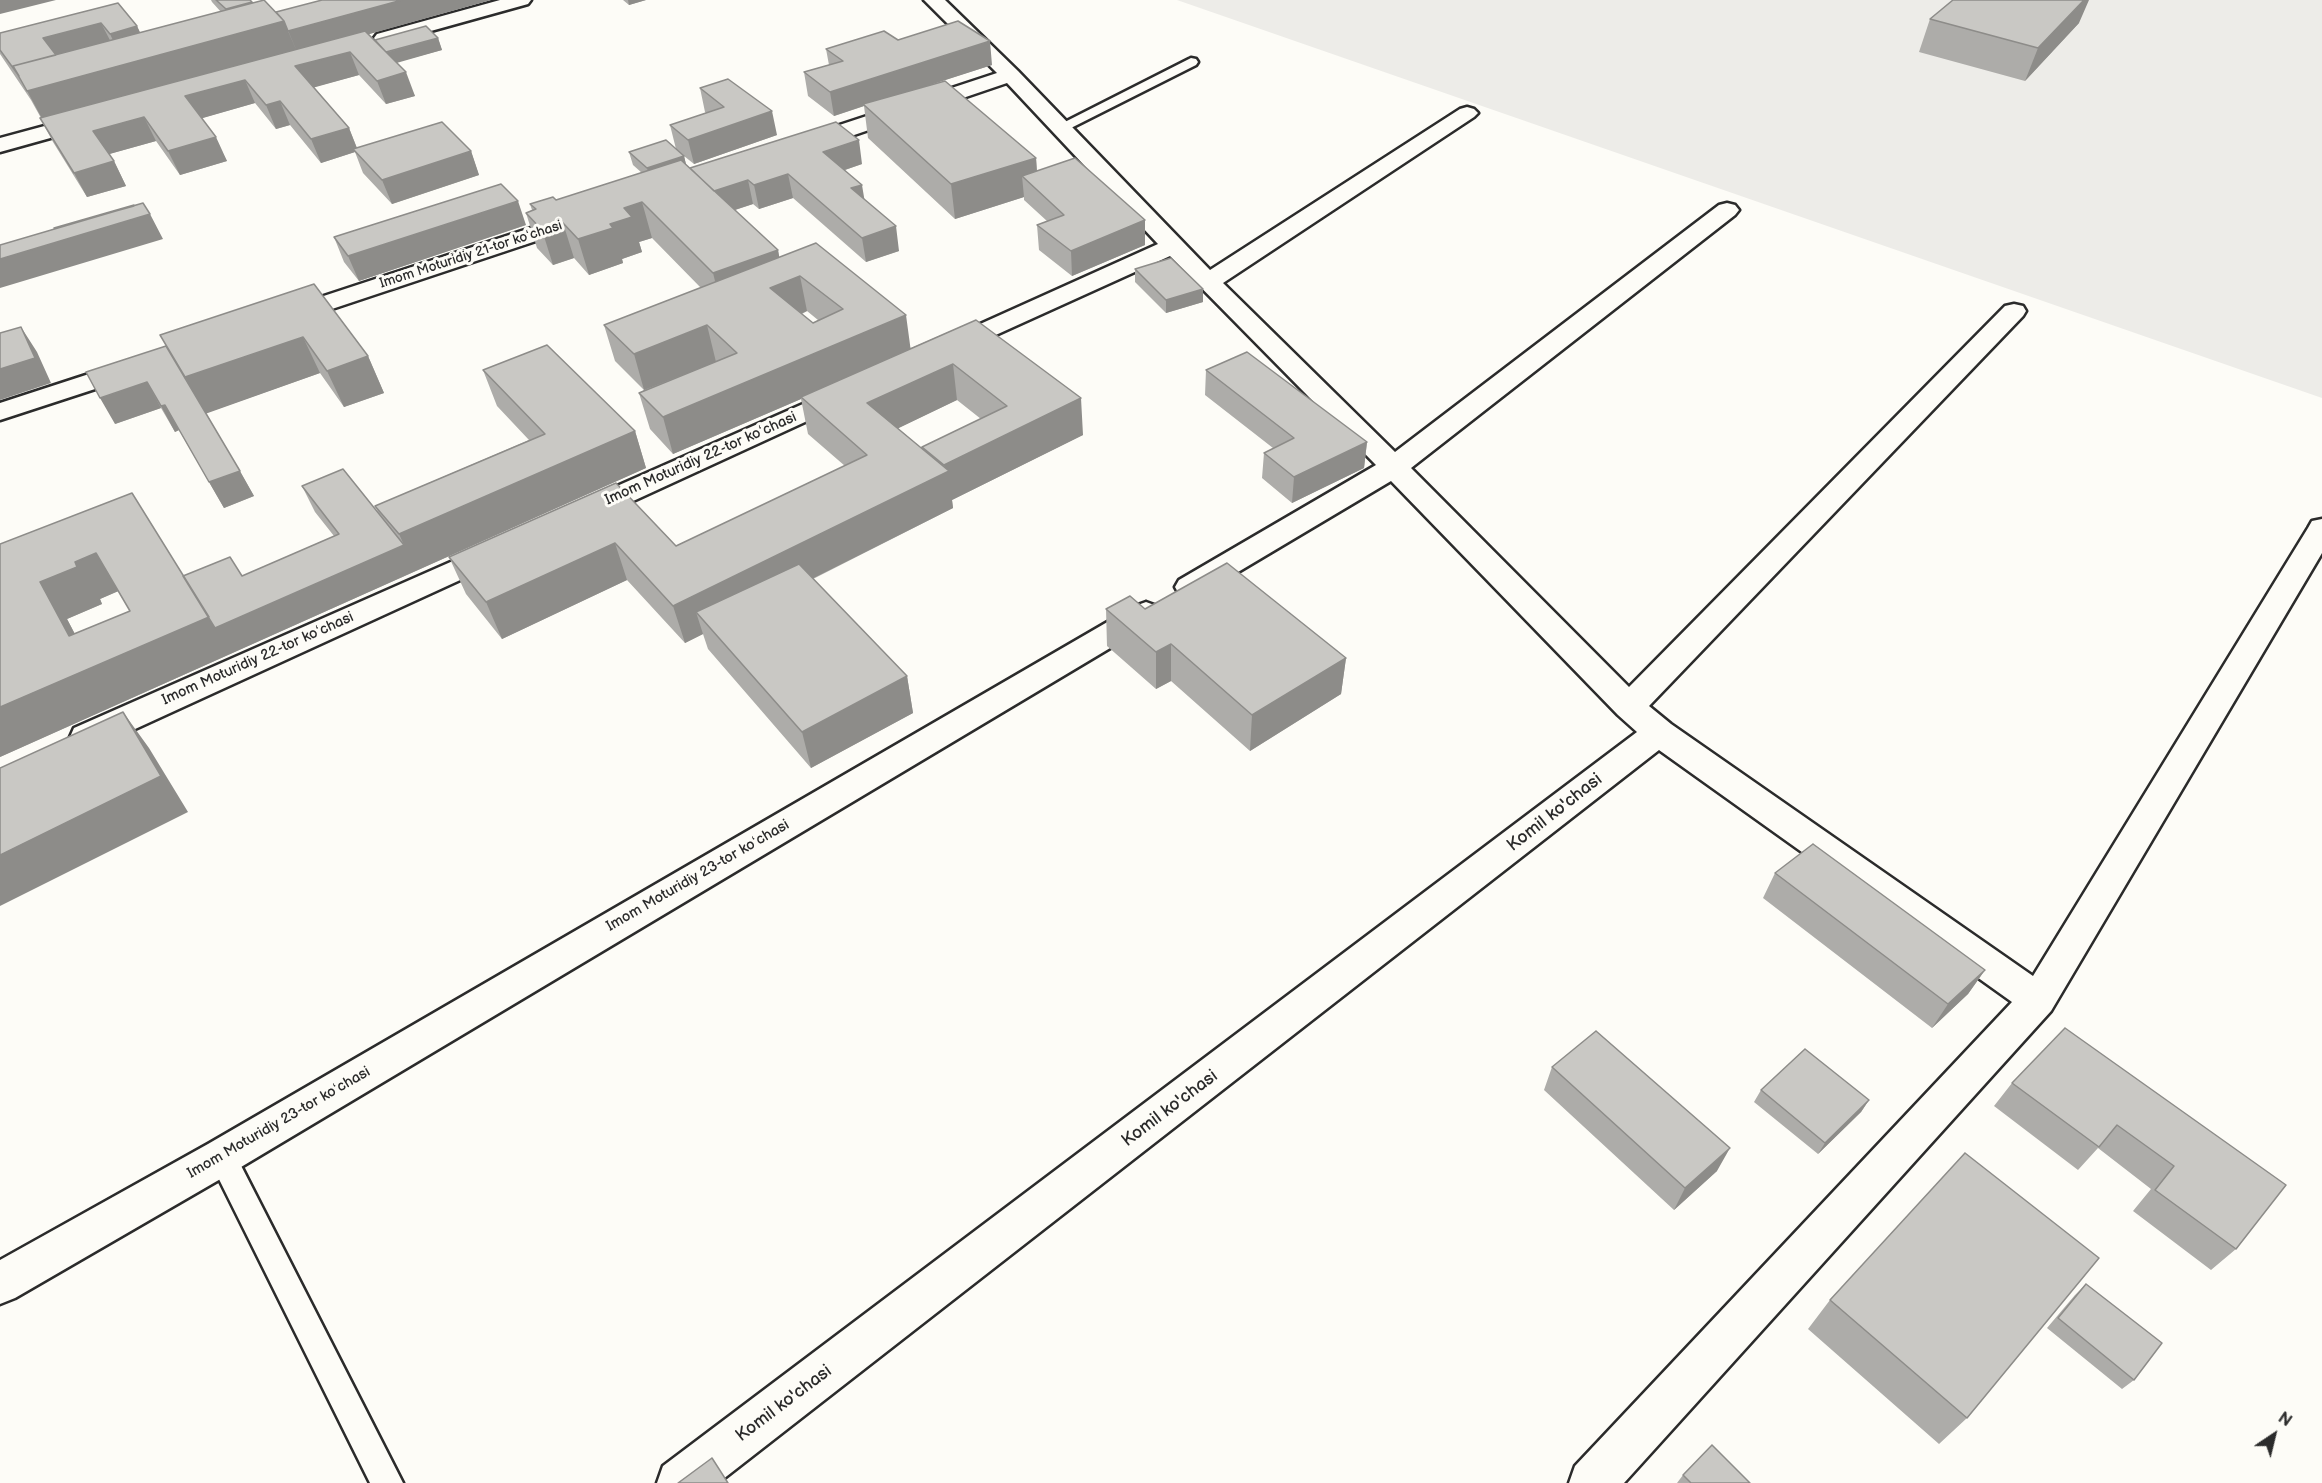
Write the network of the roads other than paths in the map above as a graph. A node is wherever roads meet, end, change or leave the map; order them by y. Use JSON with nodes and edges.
{"nodes":[{"id":1,"x":521,"y":0,"type":"edge"},
{"id":2,"x":934,"y":0,"type":"edge"},
{"id":3,"x":363,"y":44,"type":"edge"},
{"id":4,"x":1191,"y":62,"type":"dead end"},
{"id":5,"x":1011,"y":75,"type":"junction"},
{"id":6,"x":113,"y":113,"type":"edge"},
{"id":7,"x":1467,"y":113,"type":"dead end"},
{"id":8,"x":1062,"y":127,"type":"junction"},
{"id":9,"x":0,"y":144,"type":"edge"},
{"id":10,"x":784,"y":151,"type":"edge"},
{"id":11,"x":1727,"y":210,"type":"dead end"},
{"id":12,"x":602,"y":211,"type":"edge"},
{"id":13,"x":1173,"y":246,"type":"junction"},
{"id":14,"x":1208,"y":282,"type":"junction"},
{"id":15,"x":2014,"y":311,"type":"dead end"},
{"id":16,"x":261,"y":325,"type":"edge"},
{"id":17,"x":923,"y":358,"type":"edge"},
{"id":18,"x":148,"y":362,"type":"edge"},
{"id":19,"x":869,"y":383,"type":"edge"},
{"id":20,"x":0,"y":412,"type":"edge"},
{"id":21,"x":1394,"y":467,"type":"junction"},
{"id":22,"x":565,"y":520,"type":"edge"},
{"id":23,"x":2322,"y":528,"type":"edge"},
{"id":24,"x":521,"y":540,"type":"edge"},
{"id":25,"x":1629,"y":707,"type":"junction"},
{"id":26,"x":1659,"y":733,"type":"junction"},
{"id":27,"x":65,"y":746,"type":"edge"},
{"id":28,"x":2037,"y":1000,"type":"junction"},
{"id":29,"x":222,"y":1157,"type":"junction"},
{"id":30,"x":0,"y":1283,"type":"edge"},
{"id":31,"x":387,"y":1483,"type":"edge"},
{"id":32,"x":680,"y":1483,"type":"edge"},
{"id":33,"x":1592,"y":1483,"type":"edge"}],
"edges":[{"from":1,"to":3,"type":"street"},
{"from":2,"to":5,"type":"street"},
{"from":4,"to":8,"type":"lane"},
{"from":5,"to":8,"type":"street"},
{"from":5,"to":10,"type":"street"},
{"from":6,"to":9,"type":"street"},
{"from":7,"to":14,"type":"street"},
{"from":8,"to":13,"type":"street"},
{"from":11,"to":21,"type":"street","name":"Imom Moturidiy 23-tor koʻchasi"},
{"from":12,"to":16,"type":"street","name":"Imom Moturidiy 21-tor koʻchasi"},
{"from":13,"to":14,"type":"street"},
{"from":13,"to":17,"type":"street"},
{"from":14,"to":21,"type":"street"},
{"from":15,"to":25,"type":"street"},
{"from":18,"to":20,"type":"street"},
{"from":19,"to":22,"type":"street","name":"Imom Moturidiy 22-tor koʻchasi"},
{"from":21,"to":25,"type":"street"},
{"from":21,"to":29,"type":"street","name":"Imom Moturidiy 23-tor koʻchasi"},
{"from":23,"to":28,"type":"street"},
{"from":24,"to":27,"type":"street","name":"Imom Moturidiy 22-tor koʻchasi"},
{"from":25,"to":26,"type":"street"},
{"from":26,"to":28,"type":"street"},
{"from":26,"to":32,"type":"street","name":"Komil ko'chasi"},
{"from":28,"to":33,"type":"street"},
{"from":29,"to":30,"type":"street","name":"Imom Moturidiy 23-tor koʻchasi"},
{"from":29,"to":31,"type":"lane"}]}
